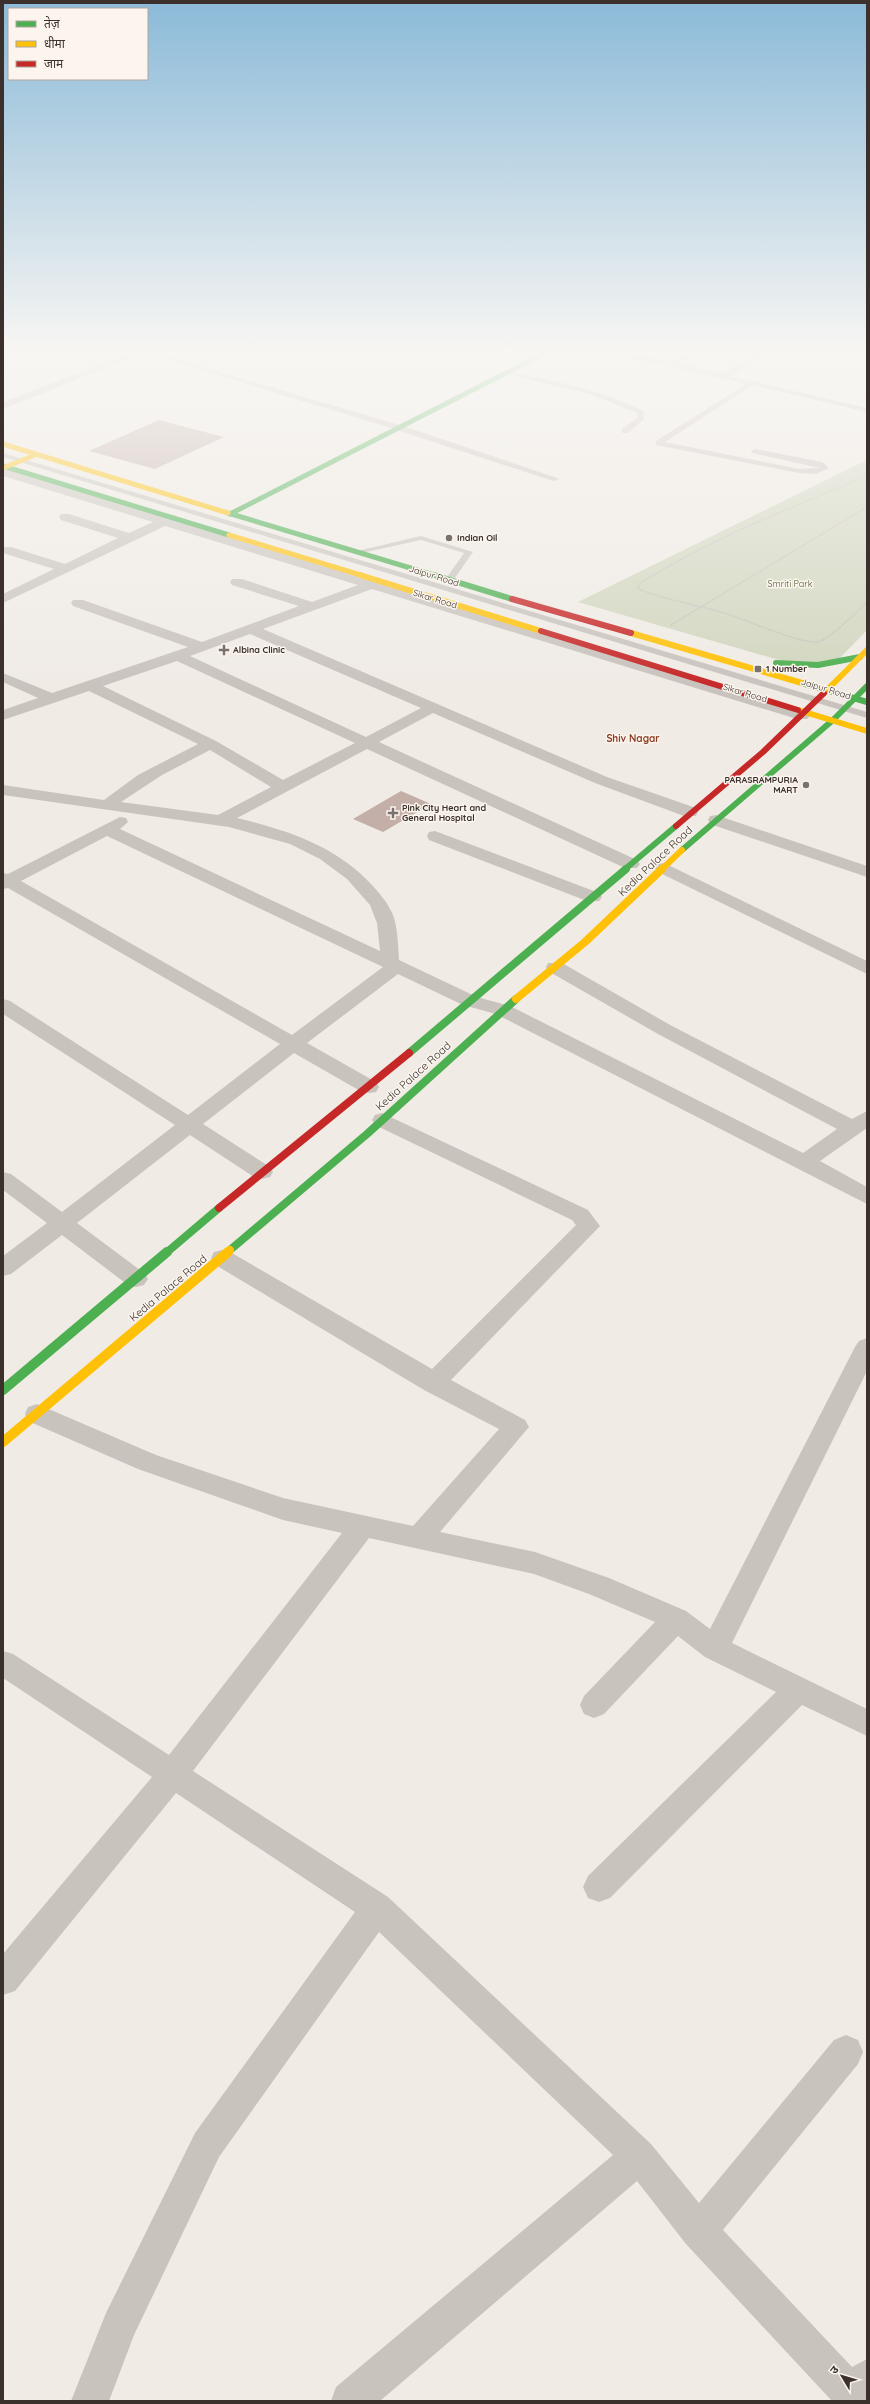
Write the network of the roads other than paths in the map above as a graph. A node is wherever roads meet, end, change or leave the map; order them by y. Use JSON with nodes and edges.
{"nodes":[{"id":1,"x":16,"y":463,"type":"edge"},
{"id":2,"x":28,"y":463,"type":"edge"},
{"id":3,"x":62,"y":463,"type":"edge"},
{"id":4,"x":330,"y":463,"type":"edge"},
{"id":5,"x":508,"y":463,"type":"edge"},
{"id":6,"x":760,"y":463,"type":"edge"},
{"id":7,"x":815,"y":463,"type":"edge"},
{"id":8,"x":4,"y":469,"type":"edge"},
{"id":9,"x":556,"y":479,"type":"dead end"},
{"id":10,"x":230,"y":514,"type":"junction"},
{"id":11,"x":65,"y":517,"type":"dead end"},
{"id":12,"x":169,"y":519,"type":"junction"},
{"id":13,"x":130,"y":538,"type":"junction"},
{"id":14,"x":6,"y":550,"type":"dead end"},
{"id":15,"x":357,"y":552,"type":"junction"},
{"id":16,"x":66,"y":569,"type":"junction"},
{"id":17,"x":449,"y":580,"type":"junction"},
{"id":18,"x":237,"y":582,"type":"dead end"},
{"id":19,"x":374,"y":583,"type":"junction"},
{"id":20,"x":3,"y":599,"type":"edge"},
{"id":21,"x":78,"y":603,"type":"dead end"},
{"id":22,"x":312,"y":606,"type":"junction"},
{"id":23,"x":250,"y":629,"type":"junction"},
{"id":24,"x":201,"y":647,"type":"junction"},
{"id":25,"x":867,"y":650,"type":"edge"},
{"id":26,"x":710,"y":655,"type":"junction"},
{"id":27,"x":178,"y":656,"type":"junction"},
{"id":28,"x":744,"y":656,"type":"dead end"},
{"id":29,"x":860,"y":657,"type":"junction"},
{"id":30,"x":765,"y":661,"type":"dead end"},
{"id":31,"x":3,"y":677,"type":"edge"},
{"id":32,"x":88,"y":685,"type":"junction"},
{"id":33,"x":867,"y":686,"type":"edge"},
{"id":34,"x":829,"y":690,"type":"junction"},
{"id":35,"x":50,"y":698,"type":"junction"},
{"id":36,"x":855,"y":698,"type":"junction"},
{"id":37,"x":818,"y":701,"type":"junction"},
{"id":38,"x":867,"y":702,"type":"edge"},
{"id":39,"x":432,"y":708,"type":"junction"},
{"id":40,"x":845,"y":708,"type":"junction"},
{"id":41,"x":804,"y":714,"type":"junction"},
{"id":42,"x":3,"y":715,"type":"edge"},
{"id":43,"x":867,"y":715,"type":"edge"},
{"id":44,"x":833,"y":720,"type":"junction"},
{"id":45,"x":867,"y":731,"type":"edge"},
{"id":46,"x":368,"y":742,"type":"junction"},
{"id":47,"x":210,"y":744,"type":"junction"},
{"id":48,"x":283,"y":787,"type":"junction"},
{"id":49,"x":3,"y":790,"type":"edge"},
{"id":50,"x":107,"y":806,"type":"junction"},
{"id":51,"x":141,"y":810,"type":"junction"},
{"id":52,"x":690,"y":812,"type":"junction"},
{"id":53,"x":223,"y":819,"type":"junction"},
{"id":54,"x":716,"y":820,"type":"junction"},
{"id":55,"x":107,"y":829,"type":"junction"},
{"id":56,"x":435,"y":836,"type":"dead end"},
{"id":57,"x":632,"y":864,"type":"junction"},
{"id":58,"x":664,"y":868,"type":"junction"},
{"id":59,"x":867,"y":872,"type":"edge"},
{"id":60,"x":5,"y":881,"type":"edge"},
{"id":61,"x":593,"y":897,"type":"junction"},
{"id":62,"x":393,"y":965,"type":"junction"},
{"id":63,"x":555,"y":967,"type":"junction"},
{"id":64,"x":867,"y":968,"type":"edge"},
{"id":65,"x":470,"y":1001,"type":"junction"},
{"id":66,"x":3,"y":1005,"type":"edge"},
{"id":67,"x":503,"y":1010,"type":"junction"},
{"id":68,"x":292,"y":1043,"type":"junction"},
{"id":69,"x":368,"y":1087,"type":"junction"},
{"id":70,"x":382,"y":1120,"type":"junction"},
{"id":71,"x":860,"y":1123,"type":"edge"},
{"id":72,"x":190,"y":1126,"type":"junction"},
{"id":73,"x":804,"y":1162,"type":"junction"},
{"id":74,"x":262,"y":1172,"type":"junction"},
{"id":75,"x":3,"y":1179,"type":"edge"},
{"id":76,"x":867,"y":1197,"type":"edge"},
{"id":77,"x":62,"y":1224,"type":"junction"},
{"id":78,"x":222,"y":1258,"type":"junction"},
{"id":79,"x":3,"y":1268,"type":"edge"},
{"id":80,"x":136,"y":1279,"type":"junction"},
{"id":81,"x":867,"y":1347,"type":"edge"},
{"id":82,"x":433,"y":1383,"type":"junction"},
{"id":83,"x":3,"y":1390,"type":"edge"},
{"id":84,"x":37,"y":1414,"type":"junction"},
{"id":85,"x":3,"y":1442,"type":"edge"},
{"id":86,"x":362,"y":1527,"type":"junction"},
{"id":87,"x":418,"y":1539,"type":"junction"},
{"id":88,"x":676,"y":1619,"type":"junction"},
{"id":89,"x":715,"y":1648,"type":"junction"},
{"id":90,"x":3,"y":1663,"type":"edge"},
{"id":91,"x":799,"y":1689,"type":"junction"},
{"id":92,"x":594,"y":1705,"type":"dead end"},
{"id":93,"x":867,"y":1723,"type":"edge"},
{"id":94,"x":173,"y":1774,"type":"junction"},
{"id":95,"x":598,"y":1887,"type":"dead end"},
{"id":96,"x":377,"y":1908,"type":"junction"},
{"id":97,"x":3,"y":1979,"type":"edge"},
{"id":98,"x":846,"y":2052,"type":"dead end"},
{"id":99,"x":639,"y":2156,"type":"junction"},
{"id":100,"x":699,"y":2231,"type":"junction"},
{"id":101,"x":860,"y":2392,"type":"edge"},
{"id":102,"x":90,"y":2401,"type":"edge"},
{"id":103,"x":350,"y":2401,"type":"edge"}],
"edges":[{"from":1,"to":8,"type":"street"},
{"from":2,"to":37,"type":"lane"},
{"from":3,"to":10,"type":"street","name":"Jaipur Road"},
{"from":4,"to":10,"type":"street"},
{"from":5,"to":9,"type":"lane"},
{"from":6,"to":7,"type":"lane"},
{"from":8,"to":12,"type":"street"},
{"from":10,"to":15,"type":"street","name":"Jaipur Road"},
{"from":11,"to":13,"type":"street"},
{"from":12,"to":13,"type":"street"},
{"from":12,"to":19,"type":"street"},
{"from":13,"to":16,"type":"street"},
{"from":14,"to":16,"type":"street"},
{"from":15,"to":17,"type":"street","name":"Jaipur Road"},
{"from":15,"to":17,"type":"lane"},
{"from":16,"to":20,"type":"street"},
{"from":17,"to":26,"type":"street","name":"Jaipur Road"},
{"from":18,"to":22,"type":"street"},
{"from":19,"to":22,"type":"street"},
{"from":19,"to":41,"type":"street"},
{"from":21,"to":24,"type":"street"},
{"from":22,"to":23,"type":"street"},
{"from":23,"to":24,"type":"street"},
{"from":23,"to":39,"type":"street"},
{"from":24,"to":27,"type":"street"},
{"from":25,"to":29,"type":"street","name":"Kedia Palace Road"},
{"from":26,"to":28,"type":"street"},
{"from":26,"to":34,"type":"street","name":"Jaipur Road"},
{"from":27,"to":32,"type":"street"},
{"from":27,"to":46,"type":"street"},
{"from":29,"to":30,"type":"street"},
{"from":29,"to":34,"type":"street","name":"Kedia Palace Road"},
{"from":31,"to":35,"type":"street"},
{"from":32,"to":35,"type":"street"},
{"from":32,"to":47,"type":"street"},
{"from":33,"to":36,"type":"street","name":"Kedia Palace Road"},
{"from":34,"to":36,"type":"street","name":"Jaipur Road"},
{"from":34,"to":37,"type":"street","name":"Kedia Palace Road"},
{"from":35,"to":42,"type":"street"},
{"from":36,"to":38,"type":"street","name":"Jaipur Road"},
{"from":36,"to":40,"type":"street","name":"Kedia Palace Road"},
{"from":37,"to":40,"type":"lane"},
{"from":37,"to":41,"type":"street","name":"Kedia Palace Road"},
{"from":39,"to":46,"type":"street"},
{"from":39,"to":52,"type":"street"},
{"from":40,"to":43,"type":"lane"},
{"from":40,"to":44,"type":"street","name":"Kedia Palace Road"},
{"from":41,"to":44,"type":"street"},
{"from":41,"to":52,"type":"street","name":"Kedia Palace Road"},
{"from":44,"to":45,"type":"street"},
{"from":44,"to":54,"type":"street","name":"Kedia Palace Road"},
{"from":46,"to":48,"type":"street"},
{"from":46,"to":57,"type":"street"},
{"from":47,"to":48,"type":"street"},
{"from":47,"to":50,"type":"street"},
{"from":48,"to":53,"type":"street"},
{"from":49,"to":50,"type":"street"},
{"from":50,"to":51,"type":"street"},
{"from":51,"to":53,"type":"street"},
{"from":51,"to":55,"type":"street"},
{"from":52,"to":57,"type":"street","name":"Kedia Palace Road"},
{"from":53,"to":62,"type":"street"},
{"from":54,"to":58,"type":"street","name":"Kedia Palace Road"},
{"from":54,"to":59,"type":"street"},
{"from":55,"to":60,"type":"street"},
{"from":55,"to":62,"type":"street"},
{"from":56,"to":61,"type":"street"},
{"from":57,"to":61,"type":"street","name":"Kedia Palace Road"},
{"from":58,"to":63,"type":"street","name":"Kedia Palace Road"},
{"from":58,"to":64,"type":"street"},
{"from":60,"to":68,"type":"street"},
{"from":61,"to":65,"type":"street","name":"Kedia Palace Road"},
{"from":62,"to":65,"type":"street"},
{"from":62,"to":68,"type":"street"},
{"from":63,"to":67,"type":"street","name":"Kedia Palace Road"},
{"from":63,"to":71,"type":"street"},
{"from":65,"to":67,"type":"street"},
{"from":65,"to":69,"type":"street","name":"Kedia Palace Road"},
{"from":66,"to":72,"type":"street"},
{"from":67,"to":70,"type":"street","name":"Kedia Palace Road"},
{"from":67,"to":73,"type":"street"},
{"from":68,"to":69,"type":"street"},
{"from":68,"to":72,"type":"street"},
{"from":69,"to":74,"type":"street","name":"Kedia Palace Road"},
{"from":70,"to":78,"type":"street","name":"Kedia Palace Road"},
{"from":70,"to":82,"type":"street"},
{"from":71,"to":73,"type":"street"},
{"from":72,"to":74,"type":"street"},
{"from":72,"to":77,"type":"street"},
{"from":73,"to":76,"type":"street"},
{"from":74,"to":80,"type":"street","name":"Kedia Palace Road"},
{"from":75,"to":77,"type":"street"},
{"from":77,"to":79,"type":"street"},
{"from":77,"to":80,"type":"street"},
{"from":78,"to":82,"type":"street"},
{"from":78,"to":84,"type":"street","name":"Kedia Palace Road"},
{"from":80,"to":83,"type":"street","name":"Kedia Palace Road"},
{"from":81,"to":89,"type":"street"},
{"from":82,"to":87,"type":"street"},
{"from":84,"to":85,"type":"street","name":"Kedia Palace Road"},
{"from":84,"to":86,"type":"street"},
{"from":86,"to":87,"type":"street"},
{"from":86,"to":94,"type":"street"},
{"from":87,"to":88,"type":"street"},
{"from":88,"to":89,"type":"street"},
{"from":88,"to":92,"type":"street"},
{"from":89,"to":91,"type":"street"},
{"from":90,"to":94,"type":"street"},
{"from":91,"to":93,"type":"street"},
{"from":91,"to":95,"type":"street"},
{"from":94,"to":96,"type":"street"},
{"from":94,"to":97,"type":"street"},
{"from":96,"to":99,"type":"street"},
{"from":96,"to":102,"type":"street"},
{"from":98,"to":100,"type":"street"},
{"from":99,"to":100,"type":"street"},
{"from":99,"to":103,"type":"street"},
{"from":100,"to":101,"type":"street"}]}
